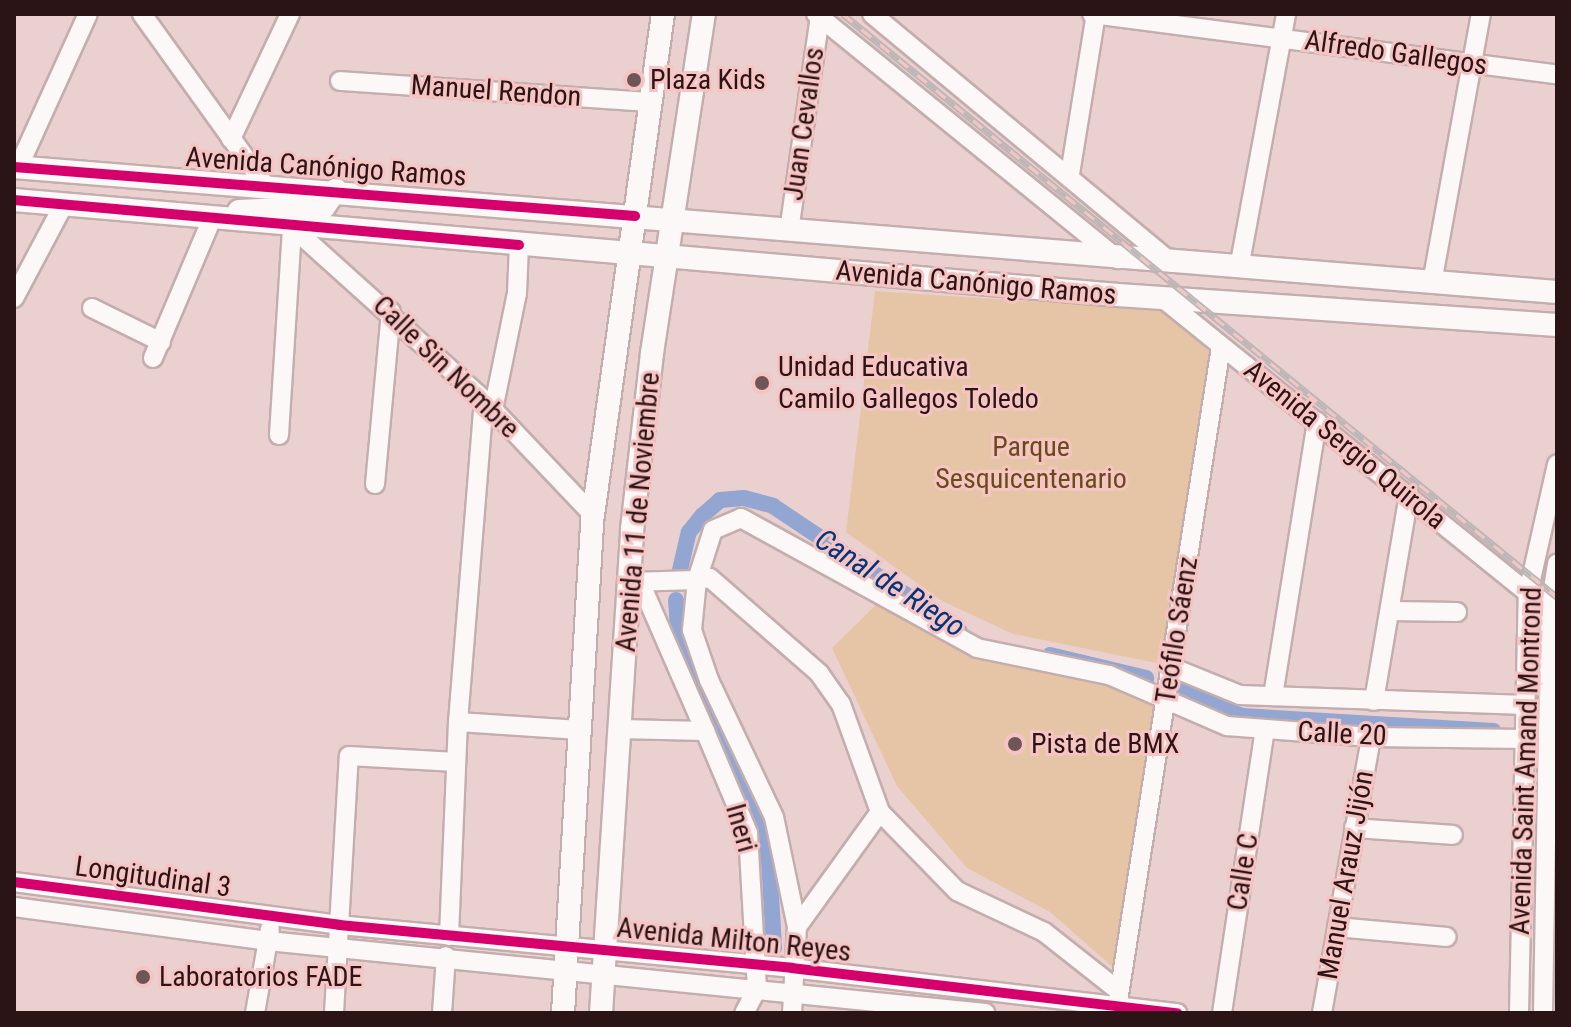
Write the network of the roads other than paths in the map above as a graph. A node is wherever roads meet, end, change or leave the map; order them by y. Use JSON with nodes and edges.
{"nodes":[{"id":1,"x":88,"y":14,"type":"edge"},
{"id":2,"x":290,"y":14,"type":"edge"},
{"id":3,"x":663,"y":14,"type":"edge"},
{"id":4,"x":704,"y":14,"type":"edge"},
{"id":5,"x":872,"y":14,"type":"edge"},
{"id":6,"x":902,"y":14,"type":"edge"},
{"id":7,"x":1094,"y":14,"type":"edge"},
{"id":8,"x":1286,"y":14,"type":"edge"},
{"id":9,"x":1481,"y":14,"type":"edge"},
{"id":10,"x":145,"y":15,"type":"edge"},
{"id":11,"x":818,"y":16,"type":"edge"},
{"id":12,"x":899,"y":34,"type":"junction"},
{"id":13,"x":1282,"y":38,"type":"junction"},
{"id":14,"x":1472,"y":63,"type":"junction"},
{"id":15,"x":1557,"y":74,"type":"edge"},
{"id":16,"x":340,"y":81,"type":"dead end"},
{"id":17,"x":651,"y":102,"type":"junction"},
{"id":18,"x":231,"y":139,"type":"junction"},
{"id":19,"x":16,"y":168,"type":"edge"},
{"id":20,"x":1070,"y":174,"type":"junction"},
{"id":21,"x":265,"y":185,"type":"junction"},
{"id":22,"x":336,"y":190,"type":"junction"},
{"id":23,"x":14,"y":200,"type":"edge"},
{"id":24,"x":64,"y":204,"type":"junction"},
{"id":25,"x":635,"y":216,"type":"junction"},
{"id":26,"x":220,"y":217,"type":"junction"},
{"id":27,"x":672,"y":220,"type":"junction"},
{"id":28,"x":292,"y":227,"type":"junction"},
{"id":29,"x":789,"y":231,"type":"junction"},
{"id":30,"x":519,"y":245,"type":"junction"},
{"id":31,"x":630,"y":255,"type":"junction"},
{"id":32,"x":669,"y":257,"type":"junction"},
{"id":33,"x":1118,"y":259,"type":"junction"},
{"id":34,"x":1174,"y":264,"type":"junction"},
{"id":35,"x":1239,"y":268,"type":"junction"},
{"id":36,"x":1432,"y":283,"type":"junction"},
{"id":37,"x":1557,"y":292,"type":"edge"},
{"id":38,"x":1118,"y":295,"type":"junction"},
{"id":39,"x":1161,"y":297,"type":"junction"},
{"id":40,"x":14,"y":298,"type":"edge"},
{"id":41,"x":92,"y":308,"type":"dead end"},
{"id":42,"x":391,"y":312,"type":"junction"},
{"id":43,"x":1557,"y":325,"type":"edge"},
{"id":44,"x":1221,"y":347,"type":"junction"},
{"id":45,"x":488,"y":405,"type":"junction"},
{"id":46,"x":1317,"y":421,"type":"junction"},
{"id":47,"x":279,"y":435,"type":"dead end"},
{"id":48,"x":1557,"y":464,"type":"edge"},
{"id":49,"x":375,"y":484,"type":"dead end"},
{"id":50,"x":1409,"y":495,"type":"junction"},
{"id":51,"x":593,"y":515,"type":"junction"},
{"id":52,"x":1557,"y":564,"type":"edge"},
{"id":53,"x":697,"y":580,"type":"junction"},
{"id":54,"x":635,"y":582,"type":"junction"},
{"id":55,"x":1528,"y":593,"type":"junction"},
{"id":56,"x":1390,"y":611,"type":"junction"},
{"id":57,"x":1457,"y":612,"type":"dead end"},
{"id":58,"x":1171,"y":667,"type":"junction"},
{"id":59,"x":1273,"y":696,"type":"junction"},
{"id":60,"x":1166,"y":697,"type":"junction"},
{"id":61,"x":1374,"y":701,"type":"junction"},
{"id":62,"x":1526,"y":705,"type":"junction"},
{"id":63,"x":1552,"y":712,"type":"edge"},
{"id":64,"x":458,"y":722,"type":"junction"},
{"id":65,"x":619,"y":729,"type":"junction"},
{"id":66,"x":580,"y":730,"type":"junction"},
{"id":67,"x":1265,"y":730,"type":"junction"},
{"id":68,"x":705,"y":731,"type":"junction"},
{"id":69,"x":1371,"y":737,"type":"junction"},
{"id":70,"x":1525,"y":739,"type":"junction"},
{"id":71,"x":1552,"y":742,"type":"edge"},
{"id":72,"x":456,"y":762,"type":"junction"},
{"id":73,"x":880,"y":812,"type":"junction"},
{"id":74,"x":1354,"y":828,"type":"junction"},
{"id":75,"x":1453,"y":835,"type":"dead end"},
{"id":76,"x":1552,"y":843,"type":"edge"},
{"id":77,"x":14,"y":882,"type":"edge"},
{"id":78,"x":14,"y":907,"type":"edge"},
{"id":79,"x":278,"y":918,"type":"junction"},
{"id":80,"x":339,"y":925,"type":"junction"},
{"id":81,"x":797,"y":927,"type":"junction"},
{"id":82,"x":1337,"y":927,"type":"junction"},
{"id":83,"x":449,"y":936,"type":"junction"},
{"id":84,"x":1447,"y":937,"type":"dead end"},
{"id":85,"x":276,"y":941,"type":"junction"},
{"id":86,"x":338,"y":947,"type":"junction"},
{"id":87,"x":1551,"y":947,"type":"edge"},
{"id":88,"x":605,"y":951,"type":"junction"},
{"id":89,"x":446,"y":956,"type":"junction"},
{"id":90,"x":567,"y":959,"type":"junction"},
{"id":91,"x":756,"y":966,"type":"junction"},
{"id":92,"x":792,"y":968,"type":"junction"},
{"id":93,"x":603,"y":974,"type":"junction"},
{"id":94,"x":757,"y":989,"type":"junction"},
{"id":95,"x":795,"y":992,"type":"junction"},
{"id":96,"x":833,"y":996,"type":"junction"},
{"id":97,"x":1118,"y":999,"type":"junction"},
{"id":98,"x":255,"y":1013,"type":"edge"},
{"id":99,"x":334,"y":1013,"type":"edge"},
{"id":100,"x":442,"y":1013,"type":"edge"},
{"id":101,"x":563,"y":1013,"type":"edge"},
{"id":102,"x":601,"y":1013,"type":"edge"},
{"id":103,"x":744,"y":1013,"type":"edge"},
{"id":104,"x":793,"y":1013,"type":"edge"},
{"id":105,"x":848,"y":1013,"type":"edge"},
{"id":106,"x":985,"y":1013,"type":"edge"},
{"id":107,"x":1177,"y":1013,"type":"edge"},
{"id":108,"x":1222,"y":1013,"type":"edge"},
{"id":109,"x":1322,"y":1013,"type":"edge"},
{"id":110,"x":1519,"y":1013,"type":"edge"},
{"id":111,"x":1543,"y":1013,"type":"edge"}],
"edges":[{"from":1,"to":19,"type":"street"},
{"from":2,"to":18,"type":"street"},
{"from":3,"to":17,"type":"main road","name":"Avenida 11 de Noviembre"},
{"from":4,"to":27,"type":"main road","name":"Avenida 11 de Noviembre"},
{"from":5,"to":12,"type":"street"},
{"from":6,"to":12,"type":"street"},
{"from":7,"to":13,"type":"street","name":"Alfredo Gallegos"},
{"from":7,"to":20,"type":"street"},
{"from":8,"to":13,"type":"street"},
{"from":9,"to":14,"type":"street"},
{"from":10,"to":18,"type":"street"},
{"from":11,"to":29,"type":"street","name":"Juan Cevallos"},
{"from":11,"to":33,"type":"street"},
{"from":12,"to":20,"type":"street"},
{"from":13,"to":14,"type":"street","name":"Alfredo Gallegos"},
{"from":13,"to":35,"type":"street"},
{"from":14,"to":15,"type":"street","name":"Alfredo Gallegos"},
{"from":14,"to":36,"type":"street"},
{"from":16,"to":17,"type":"street","name":"Manuel Rendon"},
{"from":17,"to":25,"type":"main road","name":"Avenida 11 de Noviembre"},
{"from":18,"to":21,"type":"street"},
{"from":19,"to":21,"type":"main road","name":"Avenida Canónigo Ramos"},
{"from":20,"to":34,"type":"street"},
{"from":21,"to":22,"type":"main road","name":"Avenida Canónigo Ramos"},
{"from":22,"to":25,"type":"main road","name":"Avenida Canónigo Ramos"},
{"from":22,"to":26,"type":"main road"},
{"from":23,"to":24,"type":"main road","name":"Avenida Canónigo Ramos"},
{"from":24,"to":26,"type":"main road","name":"Avenida Canónigo Ramos"},
{"from":24,"to":40,"type":"street"},
{"from":25,"to":27,"type":"main road","name":"Avenida Canónigo Ramos"},
{"from":25,"to":31,"type":"main road","name":"Avenida 11 de Noviembre"},
{"from":26,"to":28,"type":"main road","name":"Avenida Canónigo Ramos"},
{"from":26,"to":41,"type":"street"},
{"from":27,"to":29,"type":"main road","name":"Avenida Canónigo Ramos"},
{"from":27,"to":32,"type":"main road","name":"Avenida 11 de Noviembre"},
{"from":28,"to":30,"type":"main road","name":"Avenida Canónigo Ramos"},
{"from":28,"to":42,"type":"street","name":"Calle Sin Nombre"},
{"from":28,"to":47,"type":"street"},
{"from":29,"to":33,"type":"main road","name":"Avenida Canónigo Ramos"},
{"from":30,"to":31,"type":"main road","name":"Avenida Canónigo Ramos"},
{"from":30,"to":45,"type":"street"},
{"from":31,"to":32,"type":"main road","name":"Avenida Canónigo Ramos"},
{"from":31,"to":51,"type":"main road","name":"Avenida 11 de Noviembre"},
{"from":32,"to":38,"type":"main road","name":"Avenida Canónigo Ramos"},
{"from":32,"to":54,"type":"main road","name":"Avenida 11 de Noviembre"},
{"from":33,"to":34,"type":"main road","name":"Avenida Canónigo Ramos"},
{"from":33,"to":38,"type":"main road"},
{"from":34,"to":35,"type":"main road","name":"Avenida Canónigo Ramos"},
{"from":35,"to":36,"type":"main road","name":"Avenida Canónigo Ramos"},
{"from":36,"to":37,"type":"main road","name":"Avenida Canónigo Ramos"},
{"from":38,"to":39,"type":"main road","name":"Avenida Canónigo Ramos"},
{"from":39,"to":43,"type":"main road","name":"Avenida Canónigo Ramos"},
{"from":39,"to":44,"type":"street","name":"Avenida Sergio Quirola"},
{"from":42,"to":45,"type":"street","name":"Calle Sin Nombre"},
{"from":42,"to":49,"type":"street"},
{"from":44,"to":46,"type":"street","name":"Avenida Sergio Quirola"},
{"from":44,"to":58,"type":"street","name":"Teófilo Sáenz"},
{"from":45,"to":51,"type":"street","name":"Calle Sin Nombre"},
{"from":45,"to":64,"type":"street"},
{"from":46,"to":50,"type":"street","name":"Avenida Sergio Quirola"},
{"from":46,"to":59,"type":"street"},
{"from":48,"to":55,"type":"street","name":"Avenida Saint Amand Montrond"},
{"from":50,"to":55,"type":"street","name":"Avenida Sergio Quirola"},
{"from":50,"to":56,"type":"street"},
{"from":51,"to":66,"type":"main road","name":"Avenida 11 de Noviembre"},
{"from":52,"to":63,"type":"street","name":"Avenida Saint Amand Montrond"},
{"from":53,"to":54,"type":"street"},
{"from":53,"to":60,"type":"street","name":"Calle 20"},
{"from":53,"to":73,"type":"street"},
{"from":53,"to":81,"type":"street"},
{"from":54,"to":65,"type":"main road","name":"Avenida 11 de Noviembre"},
{"from":54,"to":68,"type":"street","name":"Ineri"},
{"from":55,"to":62,"type":"street","name":"Avenida Saint Amand Montrond"},
{"from":56,"to":57,"type":"street"},
{"from":56,"to":61,"type":"street"},
{"from":58,"to":59,"type":"street","name":"Calle 20"},
{"from":58,"to":60,"type":"street","name":"Teófilo Sáenz"},
{"from":59,"to":61,"type":"street","name":"Calle 20"},
{"from":60,"to":67,"type":"street","name":"Calle 20"},
{"from":60,"to":97,"type":"street","name":"Teófilo Sáenz"},
{"from":61,"to":62,"type":"street","name":"Calle 20"},
{"from":62,"to":70,"type":"street","name":"Avenida Saint Amand Montrond"},
{"from":63,"to":71,"type":"street","name":"Avenida Saint Amand Montrond"},
{"from":64,"to":66,"type":"street"},
{"from":64,"to":72,"type":"street"},
{"from":65,"to":68,"type":"street"},
{"from":65,"to":88,"type":"main road","name":"Avenida 11 de Noviembre"},
{"from":66,"to":90,"type":"main road","name":"Avenida 11 de Noviembre"},
{"from":67,"to":69,"type":"street","name":"Calle 20"},
{"from":67,"to":108,"type":"street","name":"Calle C"},
{"from":68,"to":91,"type":"street","name":"Ineri"},
{"from":69,"to":70,"type":"street","name":"Calle 20"},
{"from":69,"to":74,"type":"street","name":"Manuel Arauz Jijón"},
{"from":70,"to":110,"type":"street","name":"Avenida Saint Amand Montrond"},
{"from":71,"to":76,"type":"street","name":"Avenida Saint Amand Montrond"},
{"from":72,"to":80,"type":"street"},
{"from":72,"to":83,"type":"street"},
{"from":73,"to":81,"type":"street"},
{"from":73,"to":97,"type":"street"},
{"from":74,"to":75,"type":"street"},
{"from":74,"to":82,"type":"street","name":"Manuel Arauz Jijón"},
{"from":76,"to":87,"type":"street","name":"Avenida Saint Amand Montrond"},
{"from":77,"to":79,"type":"street","name":"Longitudinal 3"},
{"from":78,"to":85,"type":"street","name":"Longitudinal 3"},
{"from":79,"to":80,"type":"street","name":"Avenida Milton Reyes"},
{"from":79,"to":85,"type":"street"},
{"from":80,"to":83,"type":"street","name":"Avenida Milton Reyes"},
{"from":80,"to":86,"type":"street"},
{"from":81,"to":92,"type":"street"},
{"from":82,"to":84,"type":"street"},
{"from":82,"to":109,"type":"street","name":"Manuel Arauz Jijón"},
{"from":83,"to":90,"type":"street","name":"Avenida Milton Reyes"},
{"from":85,"to":86,"type":"street","name":"Avenida Milton Reyes"},
{"from":85,"to":98,"type":"street"},
{"from":86,"to":89,"type":"street","name":"Avenida Milton Reyes"},
{"from":86,"to":99,"type":"street"},
{"from":87,"to":111,"type":"street","name":"Avenida Saint Amand Montrond"},
{"from":88,"to":90,"type":"street","name":"Avenida Milton Reyes"},
{"from":88,"to":91,"type":"street","name":"Avenida Milton Reyes"},
{"from":88,"to":93,"type":"main road","name":"Avenida 11 de Noviembre"},
{"from":89,"to":90,"type":"street","name":"Avenida Milton Reyes"},
{"from":89,"to":100,"type":"street"},
{"from":90,"to":93,"type":"street","name":"Avenida Milton Reyes"},
{"from":90,"to":101,"type":"main road","name":"Avenida 11 de Noviembre"},
{"from":91,"to":92,"type":"street","name":"Avenida Milton Reyes"},
{"from":91,"to":94,"type":"street","name":"Ineri"},
{"from":92,"to":95,"type":"street"},
{"from":92,"to":97,"type":"street","name":"Avenida Milton Reyes"},
{"from":93,"to":94,"type":"street","name":"Avenida Milton Reyes"},
{"from":93,"to":102,"type":"main road","name":"Avenida 11 de Noviembre"},
{"from":94,"to":95,"type":"street","name":"Avenida Milton Reyes"},
{"from":94,"to":103,"type":"street"},
{"from":95,"to":96,"type":"street","name":"Avenida Milton Reyes"},
{"from":95,"to":104,"type":"street"},
{"from":96,"to":105,"type":"street"},
{"from":96,"to":106,"type":"street","name":"Avenida Milton Reyes"},
{"from":97,"to":107,"type":"street","name":"Avenida Milton Reyes"}]}
